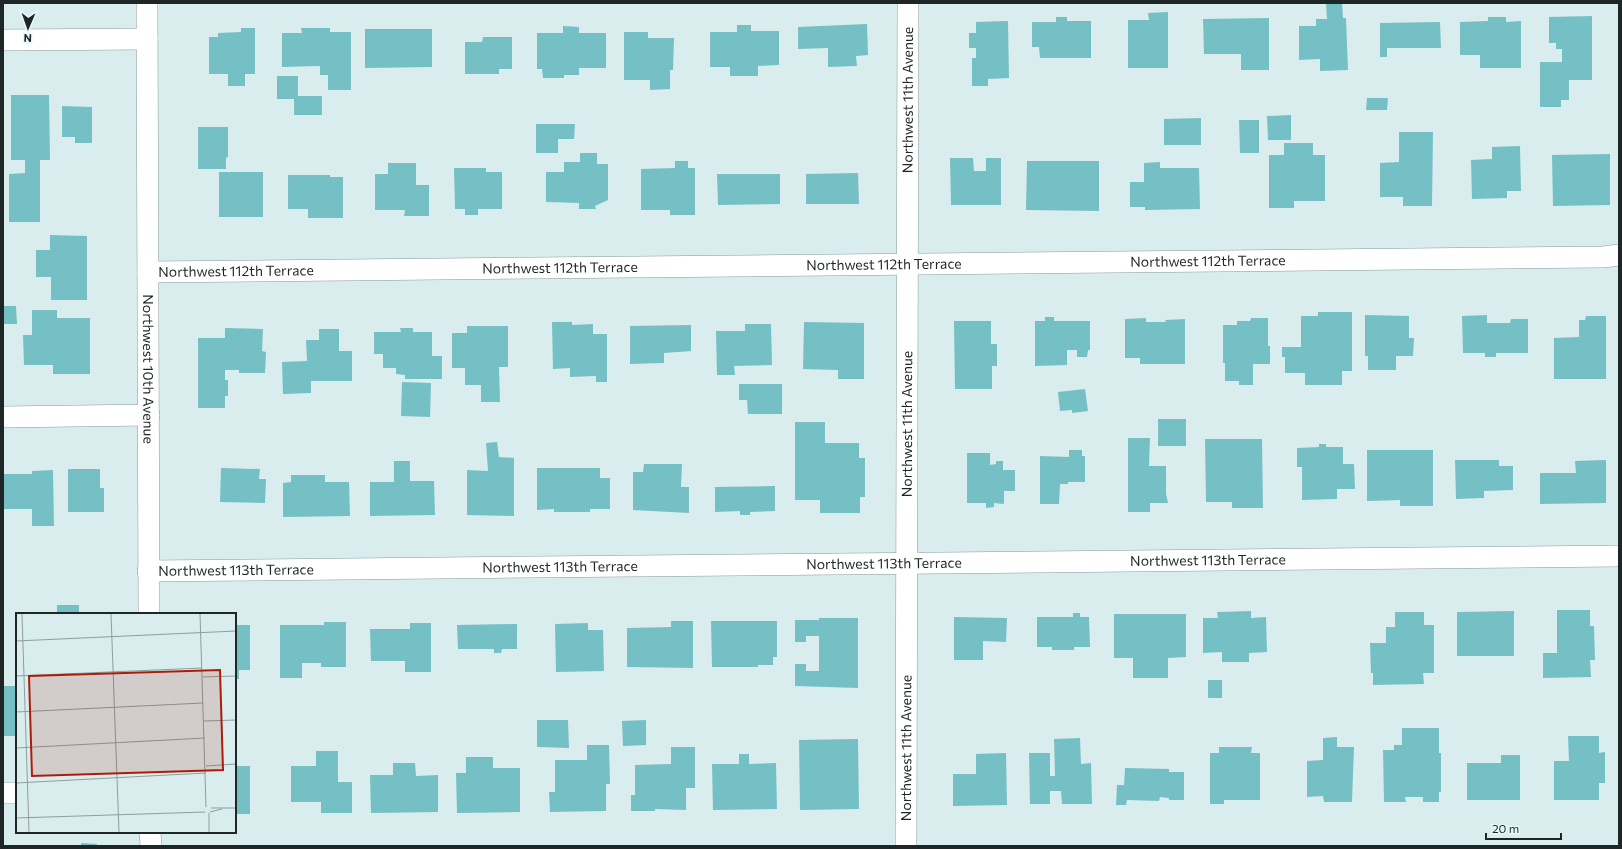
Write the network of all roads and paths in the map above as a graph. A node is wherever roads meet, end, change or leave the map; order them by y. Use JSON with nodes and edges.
{"nodes":[{"id":1,"x":147,"y":3,"type":"edge"},
{"id":2,"x":908,"y":3,"type":"edge"},
{"id":3,"x":147,"y":39,"type":"junction"},
{"id":4,"x":3,"y":40,"type":"edge"},
{"id":5,"x":1619,"y":255,"type":"edge"},
{"id":6,"x":907,"y":265,"type":"junction"},
{"id":7,"x":148,"y":272,"type":"junction"},
{"id":8,"x":149,"y":415,"type":"junction"},
{"id":9,"x":3,"y":417,"type":"edge"},
{"id":10,"x":1619,"y":556,"type":"edge"},
{"id":11,"x":906,"y":564,"type":"junction"},
{"id":12,"x":148,"y":571,"type":"junction"},
{"id":13,"x":149,"y":613,"type":"edge"},
{"id":14,"x":16,"y":792,"type":"edge"},
{"id":15,"x":3,"y":793,"type":"edge"},
{"id":16,"x":150,"y":833,"type":"edge"},
{"id":17,"x":150,"y":846,"type":"edge"},
{"id":18,"x":906,"y":846,"type":"edge"}],
"edges":[{"from":1,"to":3,"type":"street","name":"Northwest 10th Avenue"},
{"from":2,"to":6,"type":"street","name":"Northwest 11th Avenue"},
{"from":3,"to":4,"type":"street"},
{"from":3,"to":7,"type":"street","name":"Northwest 10th Avenue"},
{"from":5,"to":6,"type":"street","name":"Northwest 112th Terrace"},
{"from":6,"to":7,"type":"street","name":"Northwest 112th Terrace"},
{"from":6,"to":11,"type":"street","name":"Northwest 11th Avenue"},
{"from":7,"to":8,"type":"street","name":"Northwest 10th Avenue"},
{"from":8,"to":9,"type":"street"},
{"from":8,"to":12,"type":"street","name":"Northwest 10th Avenue"},
{"from":10,"to":11,"type":"street","name":"Northwest 113th Terrace"},
{"from":11,"to":12,"type":"street","name":"Northwest 113th Terrace"},
{"from":11,"to":18,"type":"street","name":"Northwest 11th Avenue"},
{"from":12,"to":13,"type":"street","name":"Northwest 10th Avenue"},
{"from":14,"to":15,"type":"street"},
{"from":16,"to":17,"type":"street"}]}
